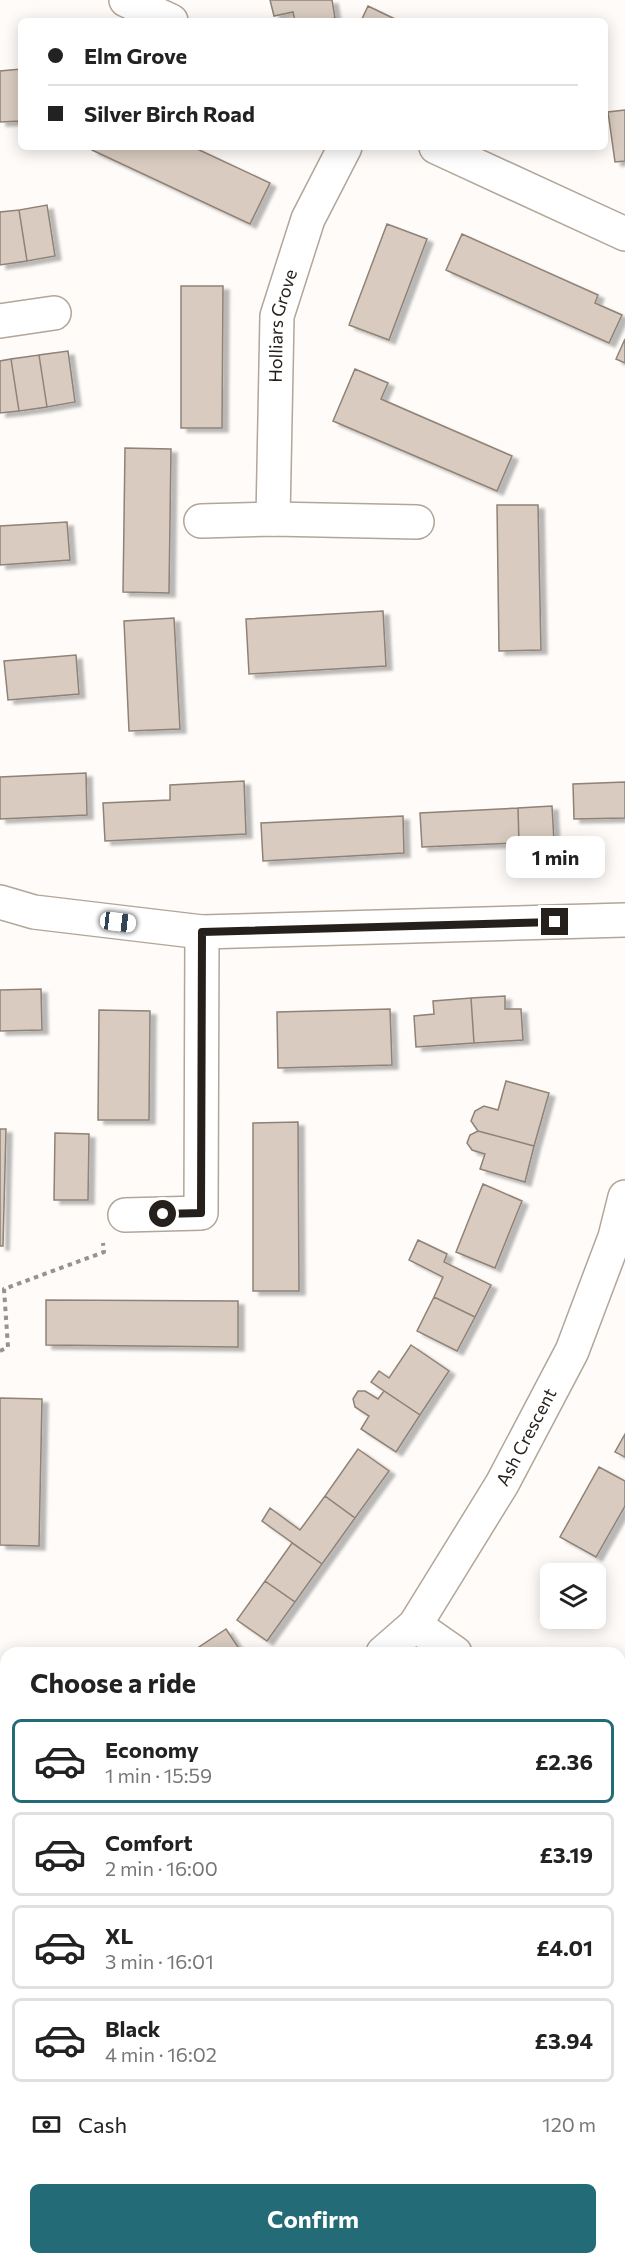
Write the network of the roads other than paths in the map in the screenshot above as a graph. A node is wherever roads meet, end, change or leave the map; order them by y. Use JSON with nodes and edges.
{"nodes":[{"id":1,"x":126,"y":0,"type":"edge"},
{"id":2,"x":165,"y":18,"type":"edge"},
{"id":3,"x":343,"y":150,"type":"edge"},
{"id":4,"x":443,"y":150,"type":"edge"},
{"id":5,"x":625,"y":234,"type":"edge"},
{"id":6,"x":54,"y":313,"type":"dead end"},
{"id":7,"x":0,"y":321,"type":"edge"},
{"id":8,"x":273,"y":519,"type":"junction"},
{"id":9,"x":201,"y":521,"type":"dead end"},
{"id":10,"x":417,"y":522,"type":"dead end"},
{"id":11,"x":0,"y":902,"type":"edge"},
{"id":12,"x":625,"y":920,"type":"edge"},
{"id":13,"x":202,"y":932,"type":"junction"},
{"id":14,"x":625,"y":1197,"type":"edge"},
{"id":15,"x":125,"y":1215,"type":"road end"},
{"id":16,"x":415,"y":1625,"type":"junction"},
{"id":17,"x":390,"y":1647,"type":"edge"},
{"id":18,"x":446,"y":1647,"type":"edge"}],
"edges":[{"from":1,"to":2,"type":"street"},
{"from":3,"to":8,"type":"street","name":"Holliars Grove"},
{"from":4,"to":5,"type":"street"},
{"from":6,"to":7,"type":"street"},
{"from":8,"to":9,"type":"street"},
{"from":8,"to":10,"type":"street"},
{"from":11,"to":13,"type":"street"},
{"from":12,"to":13,"type":"street"},
{"from":13,"to":15,"type":"street"},
{"from":14,"to":16,"type":"street","name":"Ash Crescent"},
{"from":16,"to":17,"type":"street","name":"Ash Crescent"},
{"from":16,"to":18,"type":"street"}]}
